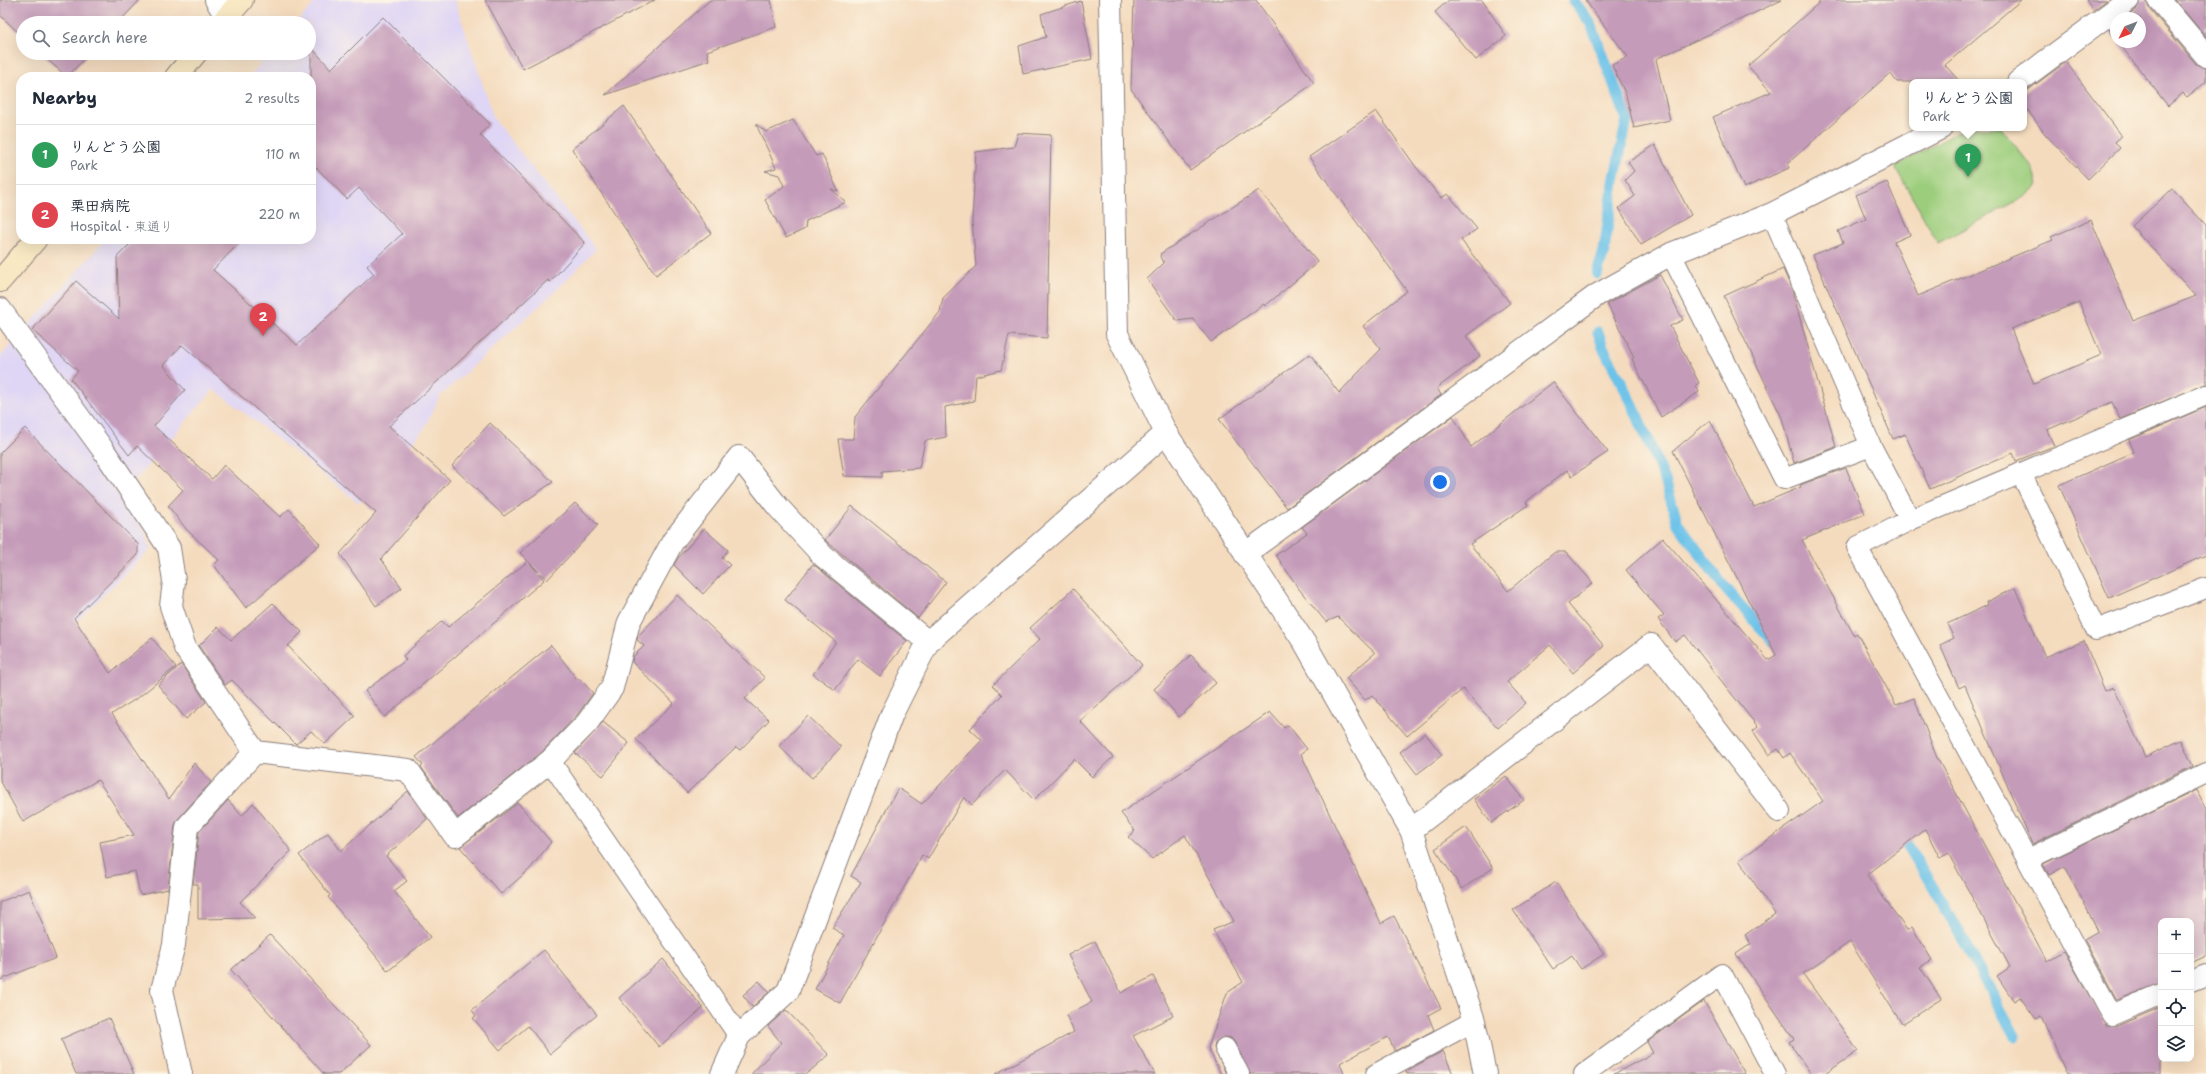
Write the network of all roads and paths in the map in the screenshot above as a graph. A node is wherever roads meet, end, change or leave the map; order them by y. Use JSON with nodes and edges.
{"nodes":[{"id":1,"x":242,"y":0,"type":"edge"},
{"id":2,"x":1110,"y":0,"type":"edge"},
{"id":3,"x":2128,"y":0,"type":"edge"},
{"id":4,"x":2159,"y":0,"type":"edge"},
{"id":5,"x":222,"y":14,"type":"edge"},
{"id":6,"x":2206,"y":56,"type":"edge"},
{"id":7,"x":190,"y":60,"type":"edge"},
{"id":8,"x":180,"y":72,"type":"edge"},
{"id":9,"x":2022,"y":79,"type":"edge"},
{"id":10,"x":1935,"y":131,"type":"edge"},
{"id":11,"x":1772,"y":214,"type":"junction"},
{"id":12,"x":32,"y":244,"type":"edge"},
{"id":13,"x":1671,"y":254,"type":"junction"},
{"id":14,"x":0,"y":281,"type":"edge"},
{"id":15,"x":0,"y":309,"type":"edge"},
{"id":16,"x":2206,"y":395,"type":"edge"},
{"id":17,"x":1166,"y":433,"type":"junction"},
{"id":18,"x":1871,"y":446,"type":"junction"},
{"id":19,"x":2021,"y":473,"type":"junction"},
{"id":20,"x":1910,"y":520,"type":"junction"},
{"id":21,"x":1246,"y":554,"type":"junction"},
{"id":22,"x":2206,"y":588,"type":"edge"},
{"id":23,"x":928,"y":642,"type":"junction"},
{"id":24,"x":255,"y":752,"type":"junction"},
{"id":25,"x":550,"y":761,"type":"junction"},
{"id":26,"x":2206,"y":773,"type":"edge"},
{"id":27,"x":1779,"y":811,"type":"dead end"},
{"id":28,"x":1410,"y":830,"type":"junction"},
{"id":29,"x":2028,"y":859,"type":"junction"},
{"id":30,"x":2206,"y":975,"type":"edge"},
{"id":31,"x":2194,"y":980,"type":"edge"},
{"id":32,"x":2158,"y":995,"type":"edge"},
{"id":33,"x":1474,"y":1021,"type":"junction"},
{"id":34,"x":739,"y":1036,"type":"junction"},
{"id":35,"x":1225,"y":1048,"type":"dead end"},
{"id":36,"x":181,"y":1074,"type":"edge"},
{"id":37,"x":722,"y":1074,"type":"edge"},
{"id":38,"x":1239,"y":1074,"type":"edge"},
{"id":39,"x":1376,"y":1074,"type":"edge"},
{"id":40,"x":1485,"y":1074,"type":"edge"},
{"id":41,"x":1584,"y":1074,"type":"edge"},
{"id":42,"x":1775,"y":1074,"type":"edge"}],
"edges":[{"from":1,"to":5,"type":"street"},
{"from":2,"to":17,"type":"street"},
{"from":3,"to":9,"type":"street"},
{"from":4,"to":6,"type":"street"},
{"from":7,"to":8,"type":"street"},
{"from":10,"to":11,"type":"street"},
{"from":11,"to":13,"type":"street"},
{"from":11,"to":18,"type":"lane"},
{"from":12,"to":14,"type":"street"},
{"from":13,"to":18,"type":"lane"},
{"from":13,"to":21,"type":"street"},
{"from":15,"to":24,"type":"street"},
{"from":16,"to":19,"type":"lane"},
{"from":17,"to":21,"type":"street"},
{"from":17,"to":23,"type":"street"},
{"from":18,"to":20,"type":"lane"},
{"from":19,"to":20,"type":"lane"},
{"from":19,"to":22,"type":"lane"},
{"from":20,"to":29,"type":"lane"},
{"from":21,"to":28,"type":"street"},
{"from":23,"to":25,"type":"street"},
{"from":23,"to":34,"type":"street"},
{"from":24,"to":25,"type":"street"},
{"from":24,"to":36,"type":"street"},
{"from":25,"to":34,"type":"lane"},
{"from":26,"to":29,"type":"lane"},
{"from":27,"to":28,"type":"street"},
{"from":28,"to":33,"type":"street"},
{"from":29,"to":32,"type":"lane"},
{"from":30,"to":31,"type":"lane"},
{"from":33,"to":39,"type":"lane"},
{"from":33,"to":40,"type":"street"},
{"from":34,"to":37,"type":"street"},
{"from":35,"to":38,"type":"lane"},
{"from":41,"to":42,"type":"lane"}]}
